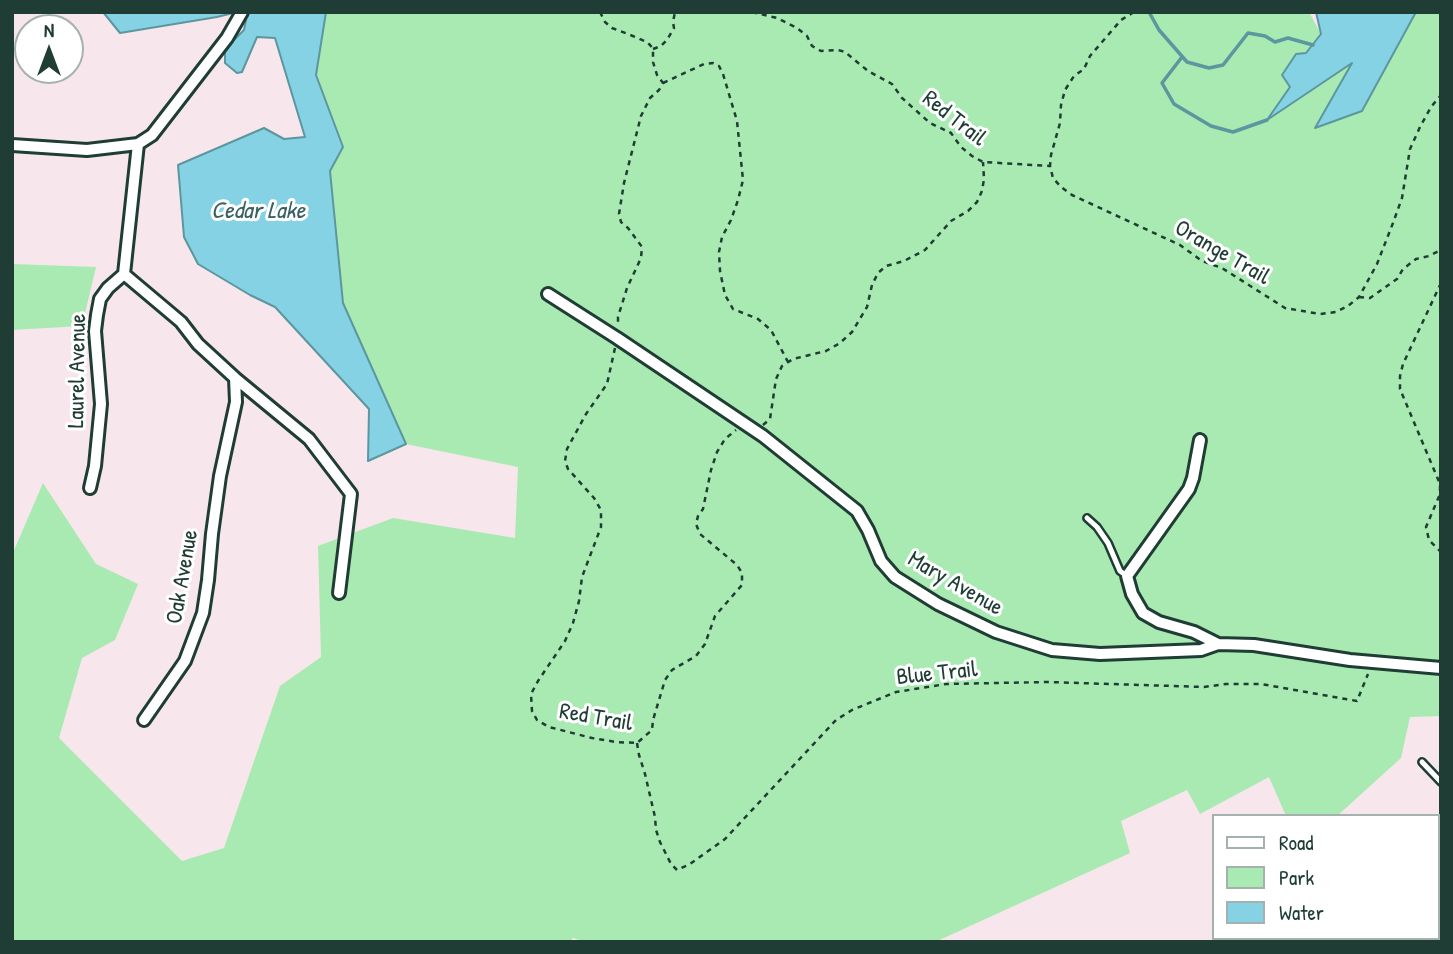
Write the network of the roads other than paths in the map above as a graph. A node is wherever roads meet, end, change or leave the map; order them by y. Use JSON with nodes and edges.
{"nodes":[{"id":1,"x":240,"y":17,"type":"edge"},
{"id":2,"x":138,"y":144,"type":"junction"},
{"id":3,"x":12,"y":145,"type":"edge"},
{"id":4,"x":125,"y":269,"type":"junction"},
{"id":5,"x":548,"y":294,"type":"dead end"},
{"id":6,"x":235,"y":378,"type":"junction"},
{"id":7,"x":1200,"y":440,"type":"dead end"},
{"id":8,"x":90,"y":488,"type":"dead end"},
{"id":9,"x":1087,"y":519,"type":"dead end"},
{"id":10,"x":1127,"y":576,"type":"junction"},
{"id":11,"x":339,"y":593,"type":"dead end"},
{"id":12,"x":1218,"y":643,"type":"junction"},
{"id":13,"x":1441,"y":668,"type":"edge"},
{"id":14,"x":144,"y":720,"type":"dead end"},
{"id":15,"x":1422,"y":762,"type":"dead end"},
{"id":16,"x":1441,"y":782,"type":"edge"}],
"edges":[{"from":1,"to":2,"type":"street"},
{"from":2,"to":3,"type":"street"},
{"from":2,"to":4,"type":"street"},
{"from":4,"to":6,"type":"street"},
{"from":4,"to":8,"type":"street","name":"Laurel Avenue"},
{"from":5,"to":12,"type":"street","name":"Mary Avenue"},
{"from":6,"to":11,"type":"street"},
{"from":6,"to":14,"type":"street","name":"Oak Avenue"},
{"from":7,"to":10,"type":"street"},
{"from":9,"to":10,"type":"lane"},
{"from":10,"to":12,"type":"street"},
{"from":12,"to":13,"type":"street","name":"Mary Avenue"},
{"from":15,"to":16,"type":"lane"}]}
